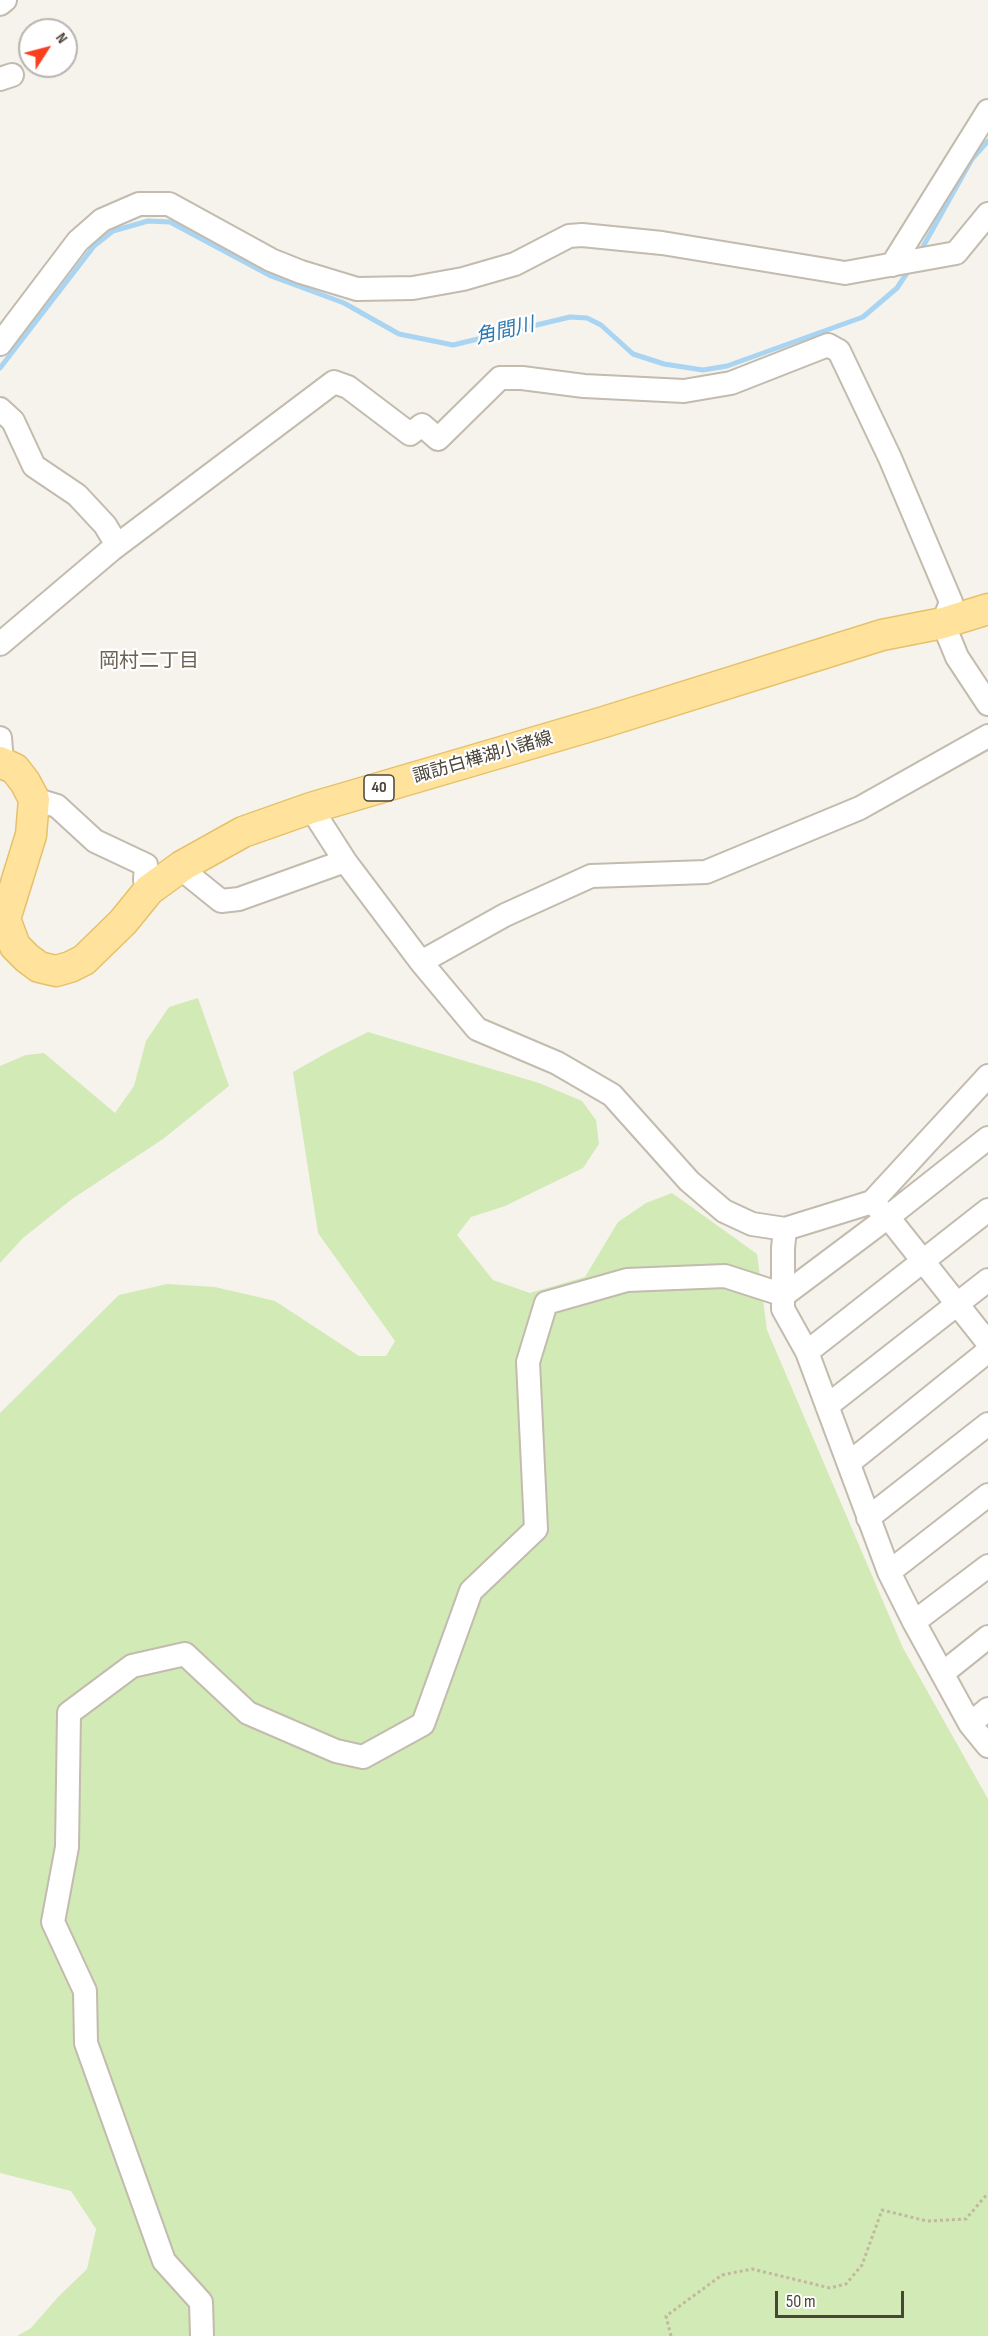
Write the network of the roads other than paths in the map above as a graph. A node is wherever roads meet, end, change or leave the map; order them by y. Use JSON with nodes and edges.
{"nodes":[{"id":1,"x":5,"y":0,"type":"edge"},
{"id":2,"x":0,"y":4,"type":"edge"},
{"id":3,"x":988,"y":111,"type":"edge"},
{"id":4,"x":988,"y":214,"type":"edge"},
{"id":5,"x":897,"y":264,"type":"junction"},
{"id":6,"x":0,"y":344,"type":"edge"},
{"id":7,"x":0,"y":409,"type":"edge"},
{"id":8,"x":111,"y":550,"type":"junction"},
{"id":9,"x":988,"y":609,"type":"edge"},
{"id":10,"x":944,"y":623,"type":"junction"},
{"id":11,"x":0,"y":644,"type":"edge"},
{"id":12,"x":988,"y":704,"type":"edge"},
{"id":13,"x":988,"y":736,"type":"edge"},
{"id":14,"x":1,"y":754,"type":"edge"},
{"id":15,"x":34,"y":799,"type":"junction"},
{"id":16,"x":311,"y":808,"type":"junction"},
{"id":17,"x":345,"y":861,"type":"junction"},
{"id":18,"x":190,"y":876,"type":"dead end"},
{"id":19,"x":149,"y":890,"type":"junction"},
{"id":20,"x":421,"y":962,"type":"junction"},
{"id":21,"x":988,"y":1076,"type":"edge"},
{"id":22,"x":988,"y":1138,"type":"edge"},
{"id":23,"x":880,"y":1210,"type":"junction"},
{"id":24,"x":988,"y":1210,"type":"edge"},
{"id":25,"x":785,"y":1228,"type":"junction"},
{"id":26,"x":922,"y":1261,"type":"junction"},
{"id":27,"x":988,"y":1280,"type":"edge"},
{"id":28,"x":784,"y":1295,"type":"junction"},
{"id":29,"x":957,"y":1304,"type":"junction"},
{"id":30,"x":988,"y":1343,"type":"edge"},
{"id":31,"x":988,"y":1351,"type":"edge"},
{"id":32,"x":807,"y":1352,"type":"junction"},
{"id":33,"x":828,"y":1406,"type":"junction"},
{"id":34,"x":988,"y":1424,"type":"edge"},
{"id":35,"x":849,"y":1463,"type":"junction"},
{"id":36,"x":988,"y":1496,"type":"edge"},
{"id":37,"x":868,"y":1518,"type":"junction"},
{"id":38,"x":988,"y":1566,"type":"edge"},
{"id":39,"x":889,"y":1572,"type":"junction"},
{"id":40,"x":914,"y":1622,"type":"junction"},
{"id":41,"x":988,"y":1637,"type":"edge"},
{"id":42,"x":943,"y":1673,"type":"junction"},
{"id":43,"x":988,"y":1709,"type":"edge"},
{"id":44,"x":970,"y":1724,"type":"junction"},
{"id":45,"x":988,"y":1746,"type":"edge"},
{"id":46,"x":202,"y":2336,"type":"edge"}],
"edges":[{"from":1,"to":2,"type":"street"},
{"from":3,"to":5,"type":"street"},
{"from":4,"to":5,"type":"street"},
{"from":5,"to":6,"type":"street"},
{"from":7,"to":8,"type":"street"},
{"from":8,"to":10,"type":"street"},
{"from":8,"to":11,"type":"street"},
{"from":9,"to":10,"type":"main road","name":"諏訪白樺湖小諸線","number":"40"},
{"from":10,"to":12,"type":"street"},
{"from":10,"to":16,"type":"main road","name":"諏訪白樺湖小諸線","number":"40"},
{"from":13,"to":20,"type":"street"},
{"from":14,"to":15,"type":"main road"},
{"from":15,"to":19,"type":"street"},
{"from":15,"to":19,"type":"main road","name":"諏訪白樺湖小諸線","number":"40"},
{"from":16,"to":17,"type":"street"},
{"from":16,"to":19,"type":"main road","name":"諏訪白樺湖小諸線","number":"40"},
{"from":17,"to":18,"type":"street"},
{"from":17,"to":20,"type":"street"},
{"from":20,"to":25,"type":"street"},
{"from":21,"to":23,"type":"street"},
{"from":22,"to":23,"type":"street"},
{"from":23,"to":25,"type":"street"},
{"from":23,"to":26,"type":"street"},
{"from":23,"to":28,"type":"street"},
{"from":24,"to":26,"type":"street"},
{"from":25,"to":28,"type":"street"},
{"from":26,"to":29,"type":"street"},
{"from":26,"to":32,"type":"street"},
{"from":27,"to":29,"type":"street"},
{"from":28,"to":32,"type":"street"},
{"from":28,"to":46,"type":"street"},
{"from":29,"to":30,"type":"street"},
{"from":29,"to":33,"type":"street"},
{"from":31,"to":35,"type":"street"},
{"from":32,"to":33,"type":"street"},
{"from":33,"to":35,"type":"street"},
{"from":34,"to":37,"type":"street"},
{"from":35,"to":37,"type":"street"},
{"from":36,"to":39,"type":"street"},
{"from":37,"to":39,"type":"street"},
{"from":38,"to":40,"type":"street"},
{"from":39,"to":40,"type":"street"},
{"from":40,"to":42,"type":"street"},
{"from":41,"to":42,"type":"street"},
{"from":42,"to":44,"type":"street"},
{"from":43,"to":44,"type":"street"},
{"from":44,"to":45,"type":"street"}]}
